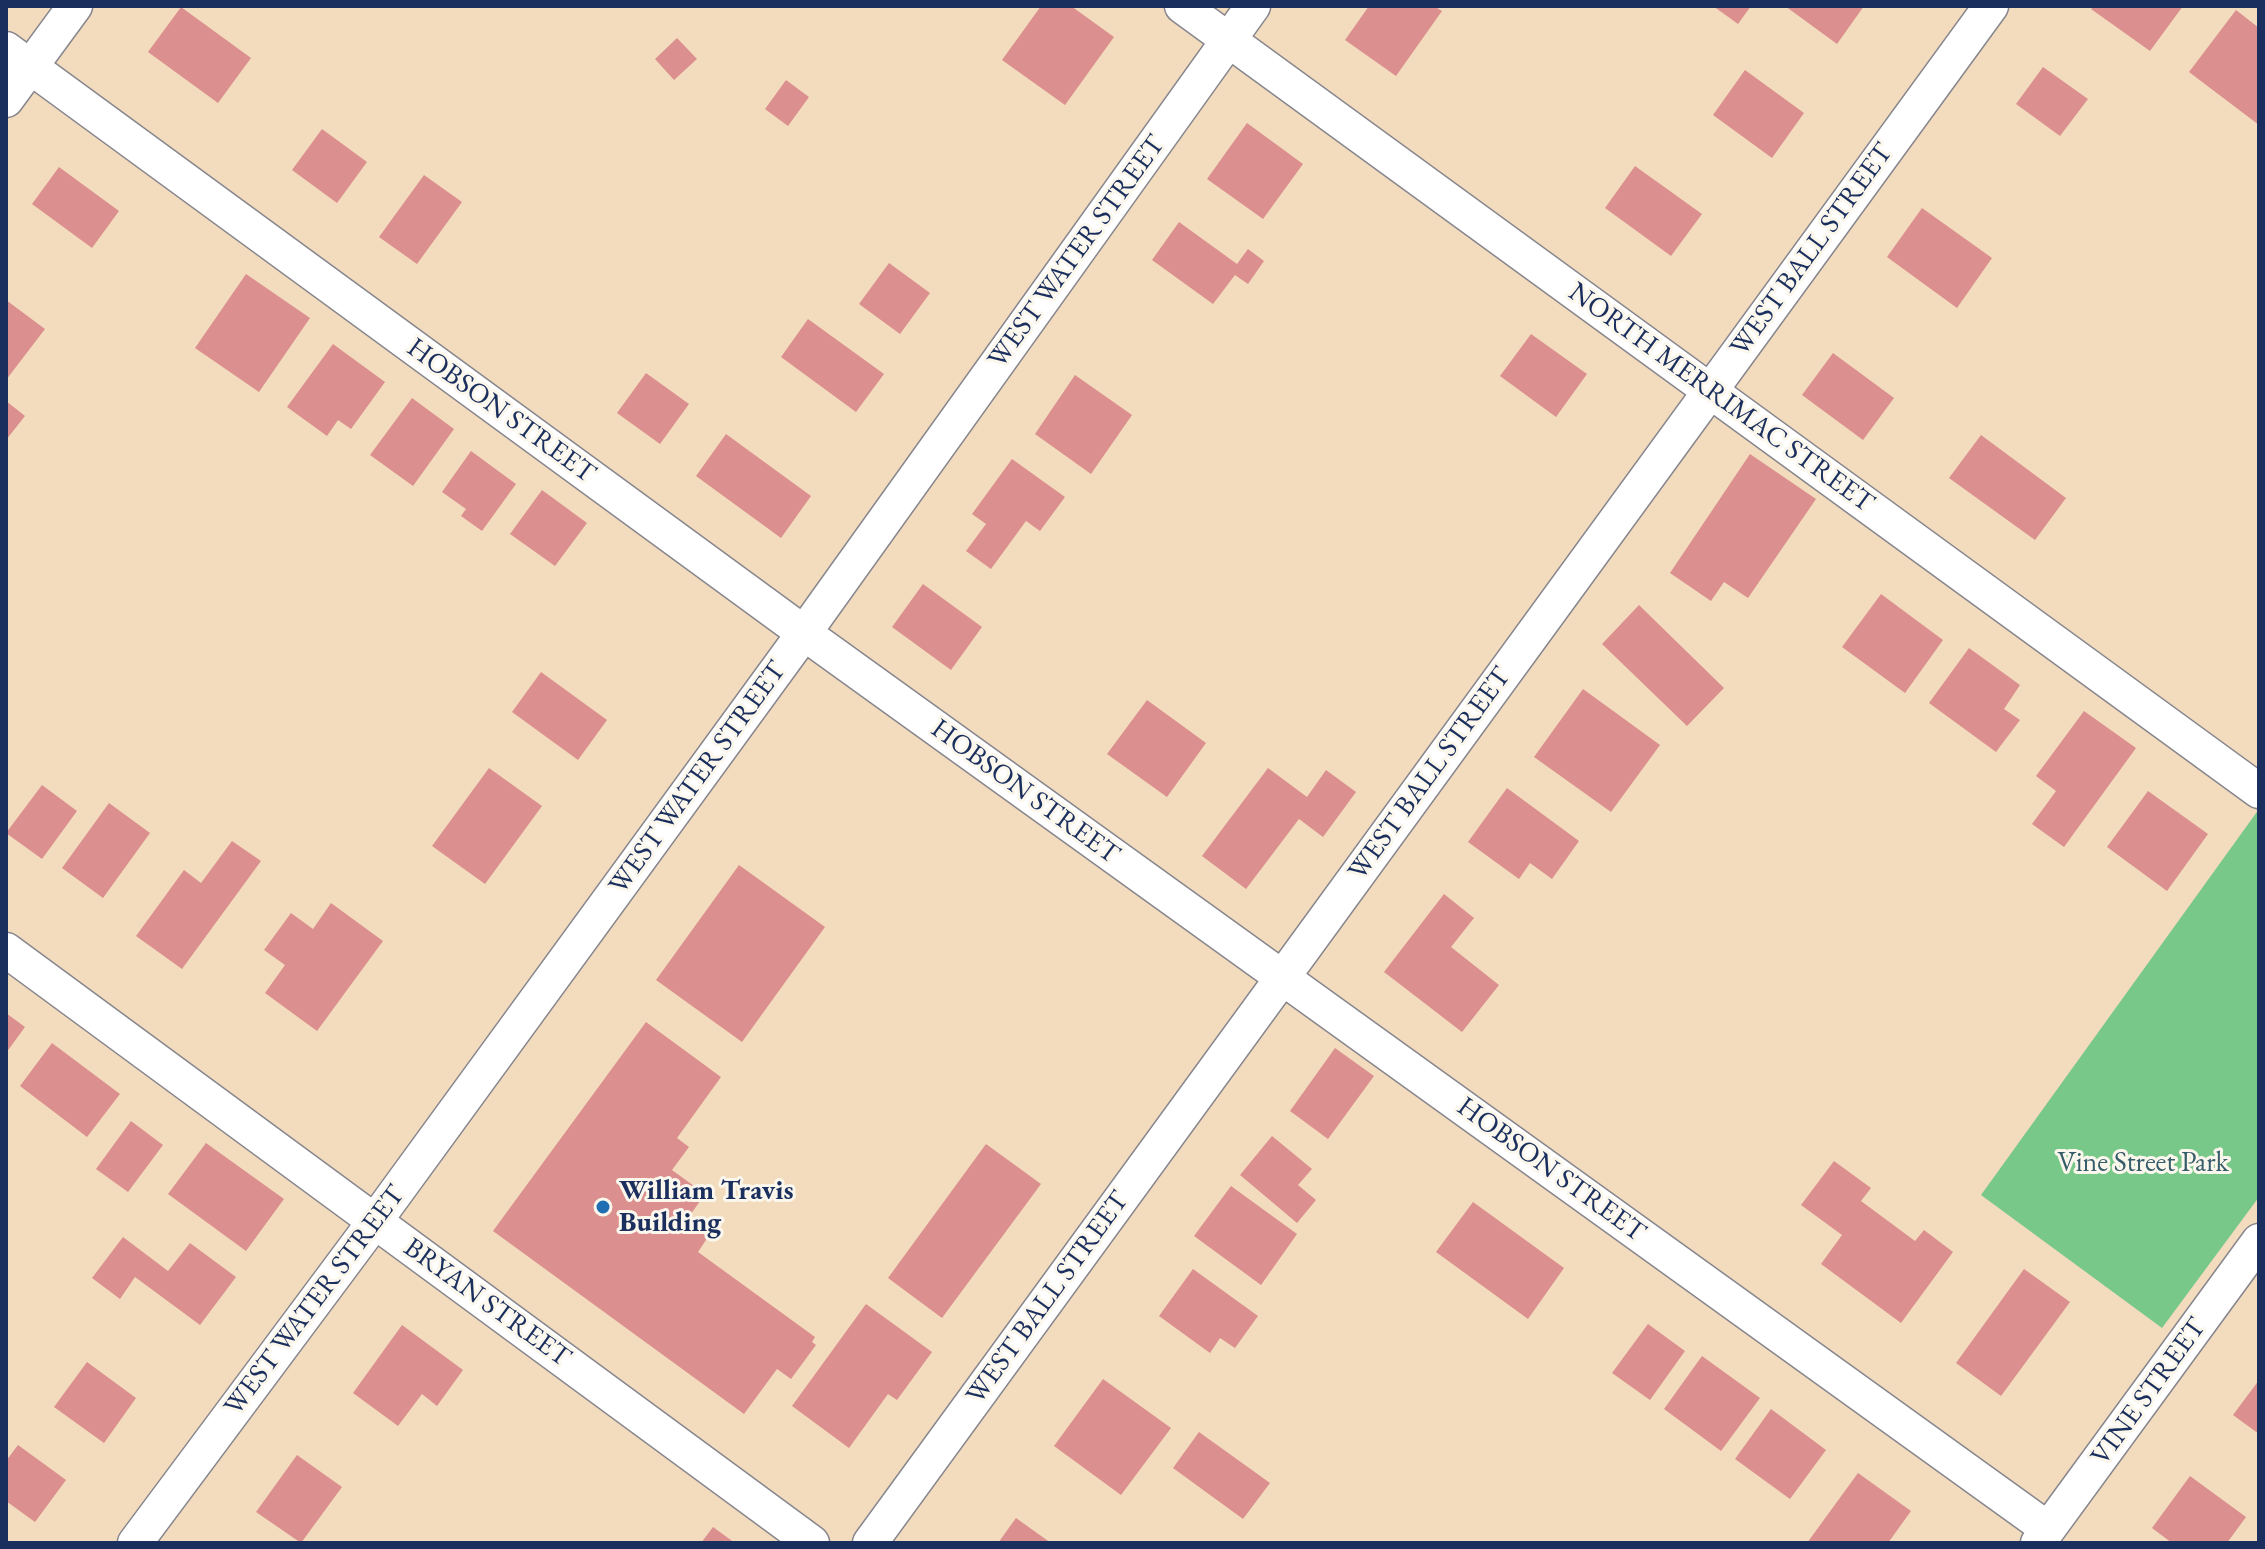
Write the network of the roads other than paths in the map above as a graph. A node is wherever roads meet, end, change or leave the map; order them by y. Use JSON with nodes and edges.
{"nodes":[{"id":1,"x":75,"y":6,"type":"edge"},
{"id":2,"x":1182,"y":6,"type":"edge"},
{"id":3,"x":1253,"y":6,"type":"edge"},
{"id":4,"x":1991,"y":6,"type":"edge"},
{"id":5,"x":1229,"y":40,"type":"junction"},
{"id":6,"x":18,"y":57,"type":"edge"},
{"id":7,"x":6,"y":100,"type":"edge"},
{"id":8,"x":1710,"y":389,"type":"junction"},
{"id":9,"x":804,"y":633,"type":"junction"},
{"id":10,"x":2259,"y":791,"type":"edge"},
{"id":11,"x":6,"y":950,"type":"edge"},
{"id":12,"x":1283,"y":976,"type":"junction"},
{"id":13,"x":375,"y":1221,"type":"junction"},
{"id":14,"x":2259,"y":1241,"type":"edge"},
{"id":15,"x":2043,"y":1536,"type":"edge"},
{"id":16,"x":135,"y":1543,"type":"edge"},
{"id":17,"x":812,"y":1543,"type":"edge"},
{"id":18,"x":870,"y":1543,"type":"edge"}],
"edges":[{"from":1,"to":6,"type":"street"},
{"from":2,"to":5,"type":"street","name":"NORTH MERRIMAC STREET"},
{"from":3,"to":5,"type":"street","name":"WEST WATER STREET"},
{"from":4,"to":8,"type":"street","name":"WEST BALL STREET"},
{"from":5,"to":8,"type":"street","name":"NORTH MERRIMAC STREET"},
{"from":5,"to":9,"type":"street","name":"WEST WATER STREET"},
{"from":6,"to":7,"type":"street"},
{"from":6,"to":9,"type":"street","name":"HOBSON STREET"},
{"from":8,"to":10,"type":"street","name":"NORTH MERRIMAC STREET"},
{"from":8,"to":12,"type":"street","name":"WEST BALL STREET"},
{"from":9,"to":12,"type":"street","name":"HOBSON STREET"},
{"from":9,"to":13,"type":"street","name":"WEST WATER STREET"},
{"from":11,"to":13,"type":"street","name":"BRYAN STREET"},
{"from":12,"to":15,"type":"street","name":"HOBSON STREET"},
{"from":12,"to":18,"type":"street","name":"WEST BALL STREET"},
{"from":13,"to":16,"type":"street","name":"WEST WATER STREET"},
{"from":13,"to":17,"type":"street","name":"BRYAN STREET"},
{"from":14,"to":15,"type":"street","name":"VINE STREET"}]}
